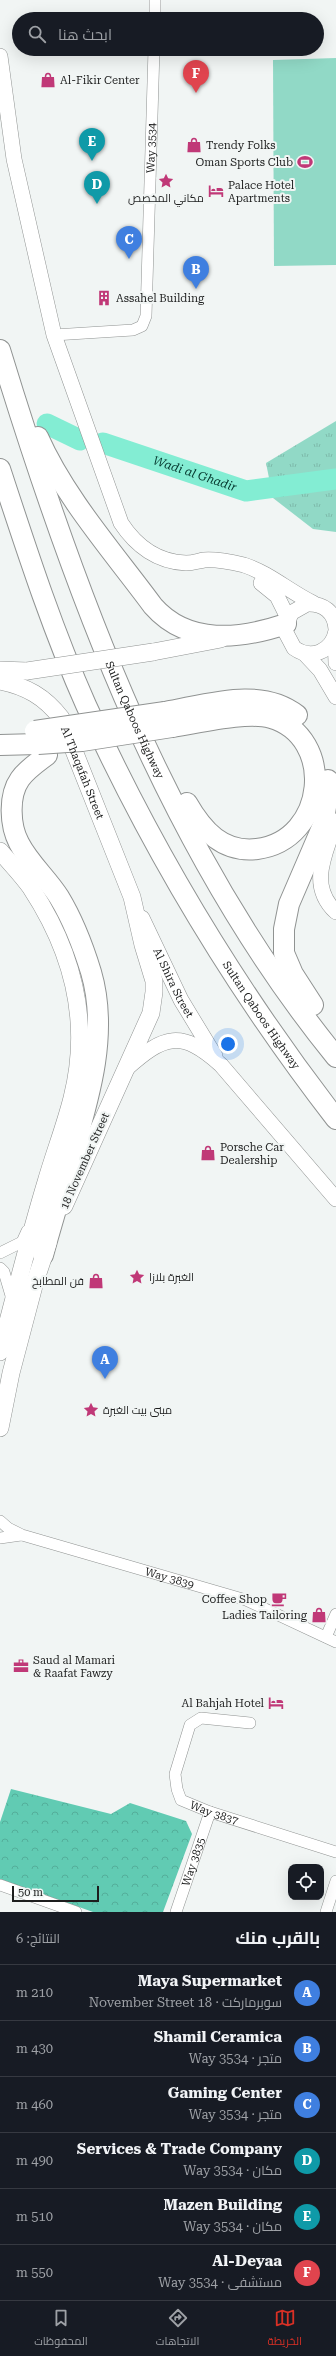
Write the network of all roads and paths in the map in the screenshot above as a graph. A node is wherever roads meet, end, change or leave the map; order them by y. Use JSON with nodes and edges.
{"nodes":[{"id":1,"x":155,"y":0,"type":"edge"},
{"id":2,"x":155,"y":12,"type":"edge"},
{"id":3,"x":0,"y":56,"type":"edge"},
{"id":4,"x":154,"y":56,"type":"edge"},
{"id":5,"x":54,"y":335,"type":"junction"},
{"id":6,"x":0,"y":350,"type":"edge"},
{"id":7,"x":16,"y":402,"type":"junction"},
{"id":8,"x":0,"y":469,"type":"edge"},
{"id":9,"x":196,"y":563,"type":"junction"},
{"id":10,"x":314,"y":604,"type":"junction"},
{"id":11,"x":287,"y":621,"type":"junction"},
{"id":12,"x":336,"y":632,"type":"edge"},
{"id":13,"x":235,"y":636,"type":"junction"},
{"id":14,"x":305,"y":654,"type":"junction"},
{"id":15,"x":336,"y":663,"type":"edge"},
{"id":16,"x":0,"y":670,"type":"edge"},
{"id":17,"x":115,"y":676,"type":"junction"},
{"id":18,"x":0,"y":681,"type":"edge"},
{"id":19,"x":336,"y":697,"type":"edge"},
{"id":20,"x":168,"y":720,"type":"junction"},
{"id":21,"x":0,"y":732,"type":"edge"},
{"id":22,"x":40,"y":744,"type":"junction"},
{"id":23,"x":0,"y":745,"type":"edge"},
{"id":24,"x":336,"y":821,"type":"edge"},
{"id":25,"x":0,"y":850,"type":"edge"},
{"id":26,"x":336,"y":851,"type":"edge"},
{"id":27,"x":336,"y":896,"type":"edge"},
{"id":28,"x":132,"y":897,"type":"junction"},
{"id":29,"x":336,"y":912,"type":"edge"},
{"id":30,"x":336,"y":1040,"type":"edge"},
{"id":31,"x":336,"y":1057,"type":"edge"},
{"id":32,"x":221,"y":1065,"type":"junction"},
{"id":33,"x":126,"y":1069,"type":"junction"},
{"id":34,"x":336,"y":1118,"type":"edge"},
{"id":35,"x":336,"y":1199,"type":"edge"},
{"id":36,"x":37,"y":1211,"type":"junction"},
{"id":37,"x":0,"y":1253,"type":"edge"},
{"id":38,"x":43,"y":1255,"type":"junction"},
{"id":39,"x":0,"y":1268,"type":"edge"},
{"id":40,"x":13,"y":1305,"type":"junction"},
{"id":41,"x":0,"y":1352,"type":"edge"},
{"id":42,"x":0,"y":1428,"type":"edge"},
{"id":43,"x":0,"y":1521,"type":"edge"},
{"id":44,"x":22,"y":1535,"type":"junction"},
{"id":45,"x":0,"y":1538,"type":"edge"},
{"id":46,"x":336,"y":1614,"type":"edge"},
{"id":47,"x":331,"y":1639,"type":"edge"},
{"id":48,"x":250,"y":1723,"type":"dead end"},
{"id":49,"x":210,"y":1812,"type":"junction"},
{"id":50,"x":336,"y":1852,"type":"edge"},
{"id":51,"x":336,"y":1881,"type":"edge"},
{"id":52,"x":0,"y":1885,"type":"edge"},
{"id":53,"x":76,"y":1912,"type":"edge"},
{"id":54,"x":176,"y":1912,"type":"edge"},
{"id":55,"x":326,"y":1912,"type":"edge"}],
"edges":[{"from":1,"to":2,"type":"street"},
{"from":3,"to":5,"type":"street"},
{"from":4,"to":5,"type":"street","name":"Way 3534"},
{"from":5,"to":9,"type":"street"},
{"from":6,"to":7,"type":"highway","name":"Sultan Qaboos Highway"},
{"from":7,"to":13,"type":"highway"},
{"from":7,"to":17,"type":"highway","name":"Sultan Qaboos Highway"},
{"from":8,"to":34,"type":"highway","name":"Sultan Qaboos Highway"},
{"from":9,"to":10,"type":"street"},
{"from":9,"to":11,"type":"street"},
{"from":10,"to":11,"type":"street"},
{"from":10,"to":12,"type":"street"},
{"from":11,"to":13,"type":"highway"},
{"from":11,"to":14,"type":"street"},
{"from":12,"to":14,"type":"street"},
{"from":12,"to":15,"type":"street"},
{"from":13,"to":16,"type":"main road","bridge":true},
{"from":14,"to":19,"type":"street"},
{"from":17,"to":20,"type":"highway"},
{"from":17,"to":31,"type":"highway","name":"Sultan Qaboos Highway"},
{"from":18,"to":28,"type":"main road","name":"Al Thaqafah Street"},
{"from":20,"to":22,"type":"highway","bridge":true},
{"from":20,"to":22,"type":"highway","bridge":true},
{"from":20,"to":30,"type":"highway"},
{"from":21,"to":22,"type":"highway"},
{"from":22,"to":23,"type":"highway"},
{"from":22,"to":38,"type":"highway"},
{"from":24,"to":29,"type":"street"},
{"from":25,"to":36,"type":"main road"},
{"from":26,"to":27,"type":"street"},
{"from":28,"to":32,"type":"street","name":"Al Shira Street"},
{"from":28,"to":33,"type":"main road","name":"18 November Street"},
{"from":32,"to":33,"type":"street","name":"Al Shira Street"},
{"from":32,"to":35,"type":"street","name":"Al Shira Street"},
{"from":33,"to":38,"type":"main road","name":"18 November Street"},
{"from":36,"to":37,"type":"street"},
{"from":36,"to":40,"type":"main road"},
{"from":38,"to":42,"type":"main road","name":"18 November Street"},
{"from":39,"to":40,"type":"street"},
{"from":40,"to":41,"type":"main road"},
{"from":43,"to":44,"type":"street","name":"Way 3839"},
{"from":44,"to":45,"type":"street","name":"Way 3839"},
{"from":44,"to":47,"type":"street","name":"Way 3839"},
{"from":46,"to":47,"type":"street"},
{"from":48,"to":49,"type":"street","name":"Way 3837"},
{"from":49,"to":50,"type":"street","name":"Way 3837"},
{"from":49,"to":54,"type":"street","name":"Way 3835"},
{"from":51,"to":55,"type":"street"},
{"from":52,"to":53,"type":"street"}]}
